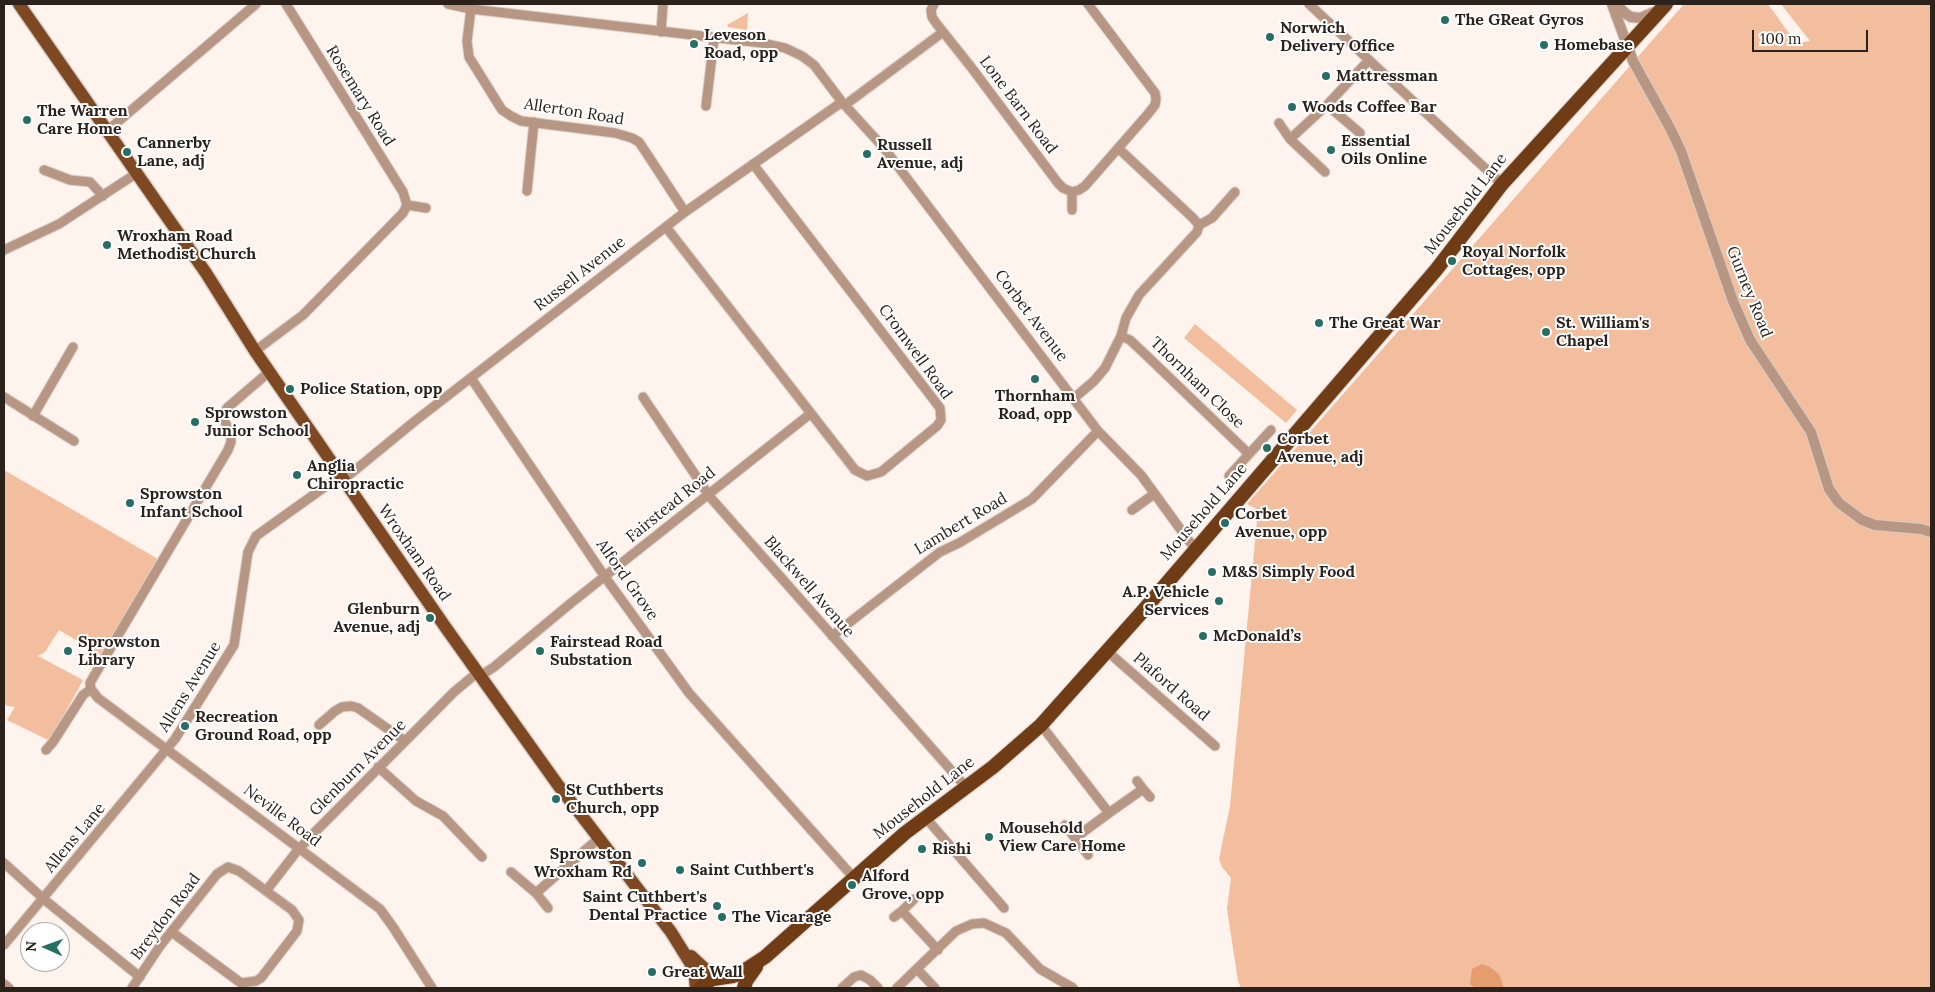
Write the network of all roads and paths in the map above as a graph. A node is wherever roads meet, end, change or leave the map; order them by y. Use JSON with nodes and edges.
{"nodes":[{"id":1,"x":20,"y":4,"type":"edge"},
{"id":2,"x":256,"y":4,"type":"edge"},
{"id":3,"x":286,"y":4,"type":"edge"},
{"id":4,"x":448,"y":4,"type":"edge"},
{"id":5,"x":663,"y":4,"type":"edge"},
{"id":6,"x":1088,"y":4,"type":"edge"},
{"id":7,"x":1309,"y":4,"type":"edge"},
{"id":8,"x":1612,"y":4,"type":"edge"},
{"id":9,"x":1616,"y":4,"type":"edge"},
{"id":10,"x":1663,"y":6,"type":"edge"},
{"id":11,"x":930,"y":8,"type":"edge"},
{"id":12,"x":471,"y":9,"type":"junction"},
{"id":13,"x":661,"y":32,"type":"junction"},
{"id":14,"x":943,"y":32,"type":"junction"},
{"id":15,"x":714,"y":39,"type":"junction"},
{"id":16,"x":1628,"y":47,"type":"junction"},
{"id":17,"x":1369,"y":60,"type":"junction"},
{"id":18,"x":843,"y":103,"type":"junction"},
{"id":19,"x":1327,"y":105,"type":"junction"},
{"id":20,"x":706,"y":106,"type":"dead end"},
{"id":21,"x":534,"y":122,"type":"junction"},
{"id":22,"x":1279,"y":123,"type":"dead end"},
{"id":23,"x":107,"y":131,"type":"junction"},
{"id":24,"x":1360,"y":133,"type":"dead end"},
{"id":25,"x":1290,"y":139,"type":"junction"},
{"id":26,"x":1118,"y":148,"type":"junction"},
{"id":27,"x":753,"y":164,"type":"junction"},
{"id":28,"x":44,"y":170,"type":"dead end"},
{"id":29,"x":1324,"y":172,"type":"dead end"},
{"id":30,"x":137,"y":173,"type":"junction"},
{"id":31,"x":1502,"y":184,"type":"junction"},
{"id":32,"x":527,"y":191,"type":"dead end"},
{"id":33,"x":1072,"y":192,"type":"junction"},
{"id":34,"x":1235,"y":192,"type":"dead end"},
{"id":35,"x":103,"y":196,"type":"junction"},
{"id":36,"x":407,"y":205,"type":"junction"},
{"id":37,"x":426,"y":208,"type":"dead end"},
{"id":38,"x":1072,"y":210,"type":"dead end"},
{"id":39,"x":685,"y":212,"type":"junction"},
{"id":40,"x":1198,"y":225,"type":"junction"},
{"id":41,"x":666,"y":226,"type":"junction"},
{"id":42,"x":4,"y":250,"type":"edge"},
{"id":43,"x":1121,"y":336,"type":"junction"},
{"id":44,"x":73,"y":347,"type":"dead end"},
{"id":45,"x":255,"y":350,"type":"junction"},
{"id":46,"x":269,"y":372,"type":"junction"},
{"id":47,"x":471,"y":378,"type":"junction"},
{"id":48,"x":4,"y":397,"type":"edge"},
{"id":49,"x":643,"y":397,"type":"dead end"},
{"id":50,"x":1073,"y":399,"type":"junction"},
{"id":51,"x":810,"y":414,"type":"junction"},
{"id":52,"x":33,"y":416,"type":"junction"},
{"id":53,"x":1098,"y":430,"type":"junction"},
{"id":54,"x":1272,"y":430,"type":"dead end"},
{"id":55,"x":74,"y":441,"type":"dead end"},
{"id":56,"x":1249,"y":454,"type":"junction"},
{"id":57,"x":1229,"y":476,"type":"dead end"},
{"id":58,"x":342,"y":478,"type":"junction"},
{"id":59,"x":708,"y":494,"type":"junction"},
{"id":60,"x":1154,"y":494,"type":"junction"},
{"id":61,"x":1132,"y":510,"type":"dead end"},
{"id":62,"x":1931,"y":532,"type":"edge"},
{"id":63,"x":1196,"y":548,"type":"junction"},
{"id":64,"x":605,"y":577,"type":"junction"},
{"id":65,"x":832,"y":636,"type":"junction"},
{"id":66,"x":1107,"y":650,"type":"junction"},
{"id":67,"x":479,"y":674,"type":"junction"},
{"id":68,"x":91,"y":689,"type":"junction"},
{"id":69,"x":320,"y":725,"type":"dead end"},
{"id":70,"x":1041,"y":725,"type":"junction"},
{"id":71,"x":406,"y":741,"type":"junction"},
{"id":72,"x":1215,"y":746,"type":"dead end"},
{"id":73,"x":168,"y":749,"type":"junction"},
{"id":74,"x":46,"y":750,"type":"dead end"},
{"id":75,"x":378,"y":767,"type":"junction"},
{"id":76,"x":1137,"y":781,"type":"dead end"},
{"id":77,"x":966,"y":786,"type":"junction"},
{"id":78,"x":1143,"y":788,"type":"junction"},
{"id":79,"x":1150,"y":797,"type":"dead end"},
{"id":80,"x":1109,"y":814,"type":"junction"},
{"id":81,"x":925,"y":817,"type":"junction"},
{"id":82,"x":1065,"y":825,"type":"dead end"},
{"id":83,"x":1075,"y":838,"type":"junction"},
{"id":84,"x":598,"y":839,"type":"junction"},
{"id":85,"x":300,"y":848,"type":"junction"},
{"id":86,"x":476,"y":854,"type":"dead end"},
{"id":87,"x":1088,"y":855,"type":"dead end"},
{"id":88,"x":4,"y":863,"type":"edge"},
{"id":89,"x":511,"y":872,"type":"dead end"},
{"id":90,"x":854,"y":878,"type":"junction"},
{"id":91,"x":266,"y":891,"type":"junction"},
{"id":92,"x":536,"y":893,"type":"junction"},
{"id":93,"x":43,"y":898,"type":"junction"},
{"id":94,"x":914,"y":899,"type":"dead end"},
{"id":95,"x":548,"y":908,"type":"dead end"},
{"id":96,"x":1004,"y":908,"type":"dead end"},
{"id":97,"x":902,"y":911,"type":"junction"},
{"id":98,"x":894,"y":917,"type":"dead end"},
{"id":99,"x":172,"y":933,"type":"junction"},
{"id":100,"x":676,"y":939,"type":"junction"},
{"id":101,"x":4,"y":945,"type":"edge"},
{"id":102,"x":938,"y":950,"type":"junction"},
{"id":103,"x":765,"y":957,"type":"junction"},
{"id":104,"x":918,"y":970,"type":"junction"},
{"id":105,"x":140,"y":977,"type":"junction"},
{"id":106,"x":722,"y":978,"type":"junction"},
{"id":107,"x":4,"y":984,"type":"edge"},
{"id":108,"x":9,"y":988,"type":"edge"},
{"id":109,"x":132,"y":988,"type":"edge"},
{"id":110,"x":432,"y":988,"type":"edge"},
{"id":111,"x":696,"y":988,"type":"edge"},
{"id":112,"x":701,"y":988,"type":"edge"},
{"id":113,"x":737,"y":988,"type":"edge"},
{"id":114,"x":744,"y":988,"type":"edge"},
{"id":115,"x":842,"y":988,"type":"edge"},
{"id":116,"x":878,"y":988,"type":"edge"},
{"id":117,"x":898,"y":988,"type":"edge"},
{"id":118,"x":935,"y":988,"type":"edge"},
{"id":119,"x":1073,"y":988,"type":"edge"}],
"edges":[{"from":1,"to":23,"type":"main road","name":"Wroxham Road"},
{"from":2,"to":23,"type":"street"},
{"from":3,"to":36,"type":"street","name":"Rosemary Road"},
{"from":4,"to":12,"type":"street","name":"Corbet Avenue"},
{"from":5,"to":13,"type":"street"},
{"from":6,"to":26,"type":"street"},
{"from":7,"to":17,"type":"street"},
{"from":8,"to":16,"type":"street","name":"Gurney Road"},
{"from":9,"to":10,"type":"street"},
{"from":10,"to":16,"type":"highway","name":"Mousehold Lane"},
{"from":11,"to":14,"type":"street","name":"Lone Barn Road"},
{"from":12,"to":13,"type":"street","name":"Corbet Avenue"},
{"from":12,"to":21,"type":"street","name":"Allerton Road"},
{"from":13,"to":15,"type":"street","name":"Corbet Avenue"},
{"from":14,"to":18,"type":"street"},
{"from":14,"to":33,"type":"street","name":"Lone Barn Road"},
{"from":15,"to":18,"type":"street","name":"Corbet Avenue"},
{"from":15,"to":20,"type":"street"},
{"from":16,"to":31,"type":"highway","name":"Mousehold Lane"},
{"from":16,"to":62,"type":"street","name":"Gurney Road"},
{"from":17,"to":19,"type":"street"},
{"from":17,"to":31,"type":"street"},
{"from":18,"to":27,"type":"street","name":"Russell Avenue"},
{"from":18,"to":50,"type":"street","name":"Corbet Avenue"},
{"from":19,"to":24,"type":"street"},
{"from":19,"to":25,"type":"street"},
{"from":21,"to":32,"type":"street"},
{"from":21,"to":39,"type":"street","name":"Allerton Road"},
{"from":22,"to":25,"type":"street"},
{"from":23,"to":30,"type":"main road","name":"Wroxham Road"},
{"from":25,"to":29,"type":"street"},
{"from":26,"to":33,"type":"street"},
{"from":26,"to":40,"type":"street"},
{"from":27,"to":39,"type":"street","name":"Russell Avenue"},
{"from":27,"to":51,"type":"street","name":"Cromwell Road"},
{"from":28,"to":35,"type":"street"},
{"from":30,"to":35,"type":"street"},
{"from":30,"to":45,"type":"main road","name":"Wroxham Road"},
{"from":31,"to":63,"type":"highway","name":"Mousehold Lane"},
{"from":33,"to":38,"type":"street"},
{"from":34,"to":40,"type":"street"},
{"from":35,"to":42,"type":"street"},
{"from":36,"to":37,"type":"street"},
{"from":36,"to":45,"type":"street"},
{"from":39,"to":41,"type":"street","name":"Russell Avenue"},
{"from":40,"to":43,"type":"street"},
{"from":41,"to":47,"type":"street","name":"Russell Avenue"},
{"from":41,"to":51,"type":"street","name":"Cromwell Road"},
{"from":43,"to":50,"type":"street"},
{"from":43,"to":56,"type":"street","name":"Thornham Close"},
{"from":44,"to":52,"type":"street"},
{"from":45,"to":46,"type":"main road","name":"Wroxham Road"},
{"from":46,"to":58,"type":"main road","name":"Wroxham Road"},
{"from":46,"to":68,"type":"street"},
{"from":47,"to":58,"type":"street","name":"Russell Avenue"},
{"from":47,"to":64,"type":"street","name":"Alford Grove"},
{"from":48,"to":52,"type":"street"},
{"from":49,"to":59,"type":"street","name":"Blackwell Avenue"},
{"from":50,"to":53,"type":"street","name":"Corbet Avenue"},
{"from":51,"to":59,"type":"street","name":"Fairstead Road"},
{"from":52,"to":55,"type":"street"},
{"from":53,"to":60,"type":"street","name":"Corbet Avenue"},
{"from":53,"to":65,"type":"street","name":"Lambert Road"},
{"from":54,"to":56,"type":"street"},
{"from":56,"to":57,"type":"street"},
{"from":58,"to":67,"type":"main road","name":"Wroxham Road"},
{"from":58,"to":73,"type":"street","name":"Allens Avenue"},
{"from":59,"to":64,"type":"street","name":"Fairstead Road"},
{"from":59,"to":65,"type":"street","name":"Blackwell Avenue"},
{"from":60,"to":61,"type":"street"},
{"from":60,"to":63,"type":"street","name":"Corbet Avenue"},
{"from":63,"to":66,"type":"highway","name":"Mousehold Lane"},
{"from":64,"to":67,"type":"street","name":"Fairstead Road"},
{"from":64,"to":90,"type":"street","name":"Alford Grove"},
{"from":65,"to":77,"type":"street","name":"Blackwell Avenue"},
{"from":66,"to":70,"type":"highway","name":"Mousehold Lane"},
{"from":66,"to":72,"type":"street","name":"Plaford Road"},
{"from":67,"to":71,"type":"street","name":"Glenburn Avenue"},
{"from":67,"to":84,"type":"main road","name":"Wroxham Road"},
{"from":68,"to":73,"type":"street","name":"Neville Road"},
{"from":68,"to":74,"type":"street"},
{"from":69,"to":71,"type":"street"},
{"from":70,"to":77,"type":"highway","name":"Mousehold Lane"},
{"from":70,"to":80,"type":"street"},
{"from":71,"to":75,"type":"street","name":"Glenburn Avenue"},
{"from":73,"to":85,"type":"street","name":"Neville Road"},
{"from":73,"to":93,"type":"street","name":"Allens Lane"},
{"from":75,"to":85,"type":"street","name":"Glenburn Avenue"},
{"from":75,"to":86,"type":"street"},
{"from":76,"to":78,"type":"street"},
{"from":77,"to":81,"type":"highway","name":"Mousehold Lane"},
{"from":78,"to":79,"type":"street"},
{"from":78,"to":80,"type":"street"},
{"from":80,"to":83,"type":"street"},
{"from":81,"to":90,"type":"highway","name":"Mousehold Lane"},
{"from":81,"to":96,"type":"street"},
{"from":82,"to":83,"type":"street"},
{"from":83,"to":87,"type":"street"},
{"from":84,"to":92,"type":"street"},
{"from":84,"to":100,"type":"main road","name":"Wroxham Road"},
{"from":85,"to":91,"type":"street","name":"Glenburn Avenue"},
{"from":85,"to":110,"type":"street","name":"Neville Road"},
{"from":88,"to":93,"type":"street"},
{"from":89,"to":92,"type":"street"},
{"from":90,"to":103,"type":"highway","name":"Mousehold Lane"},
{"from":91,"to":99,"type":"street","name":"Breydon Road"},
{"from":91,"to":99,"type":"street"},
{"from":92,"to":95,"type":"street"},
{"from":93,"to":101,"type":"street","name":"Allens Lane"},
{"from":93,"to":105,"type":"street"},
{"from":94,"to":97,"type":"street"},
{"from":97,"to":98,"type":"street"},
{"from":97,"to":102,"type":"street"},
{"from":99,"to":105,"type":"street","name":"Breydon Road"},
{"from":100,"to":106,"type":"main road","name":"Wroxham Road"},
{"from":100,"to":111,"type":"main road","name":"Wroxham Road"},
{"from":102,"to":104,"type":"street"},
{"from":102,"to":119,"type":"street"},
{"from":103,"to":106,"type":"highway","name":"Mousehold Lane"},
{"from":103,"to":114,"type":"highway","name":"Mousehold Lane"},
{"from":104,"to":117,"type":"street"},
{"from":104,"to":118,"type":"street"},
{"from":105,"to":109,"type":"street","name":"Breydon Road"},
{"from":106,"to":112,"type":"highway","name":"Mousehold Lane"},
{"from":106,"to":113,"type":"highway"},
{"from":107,"to":108,"type":"street"},
{"from":115,"to":116,"type":"street"}]}
